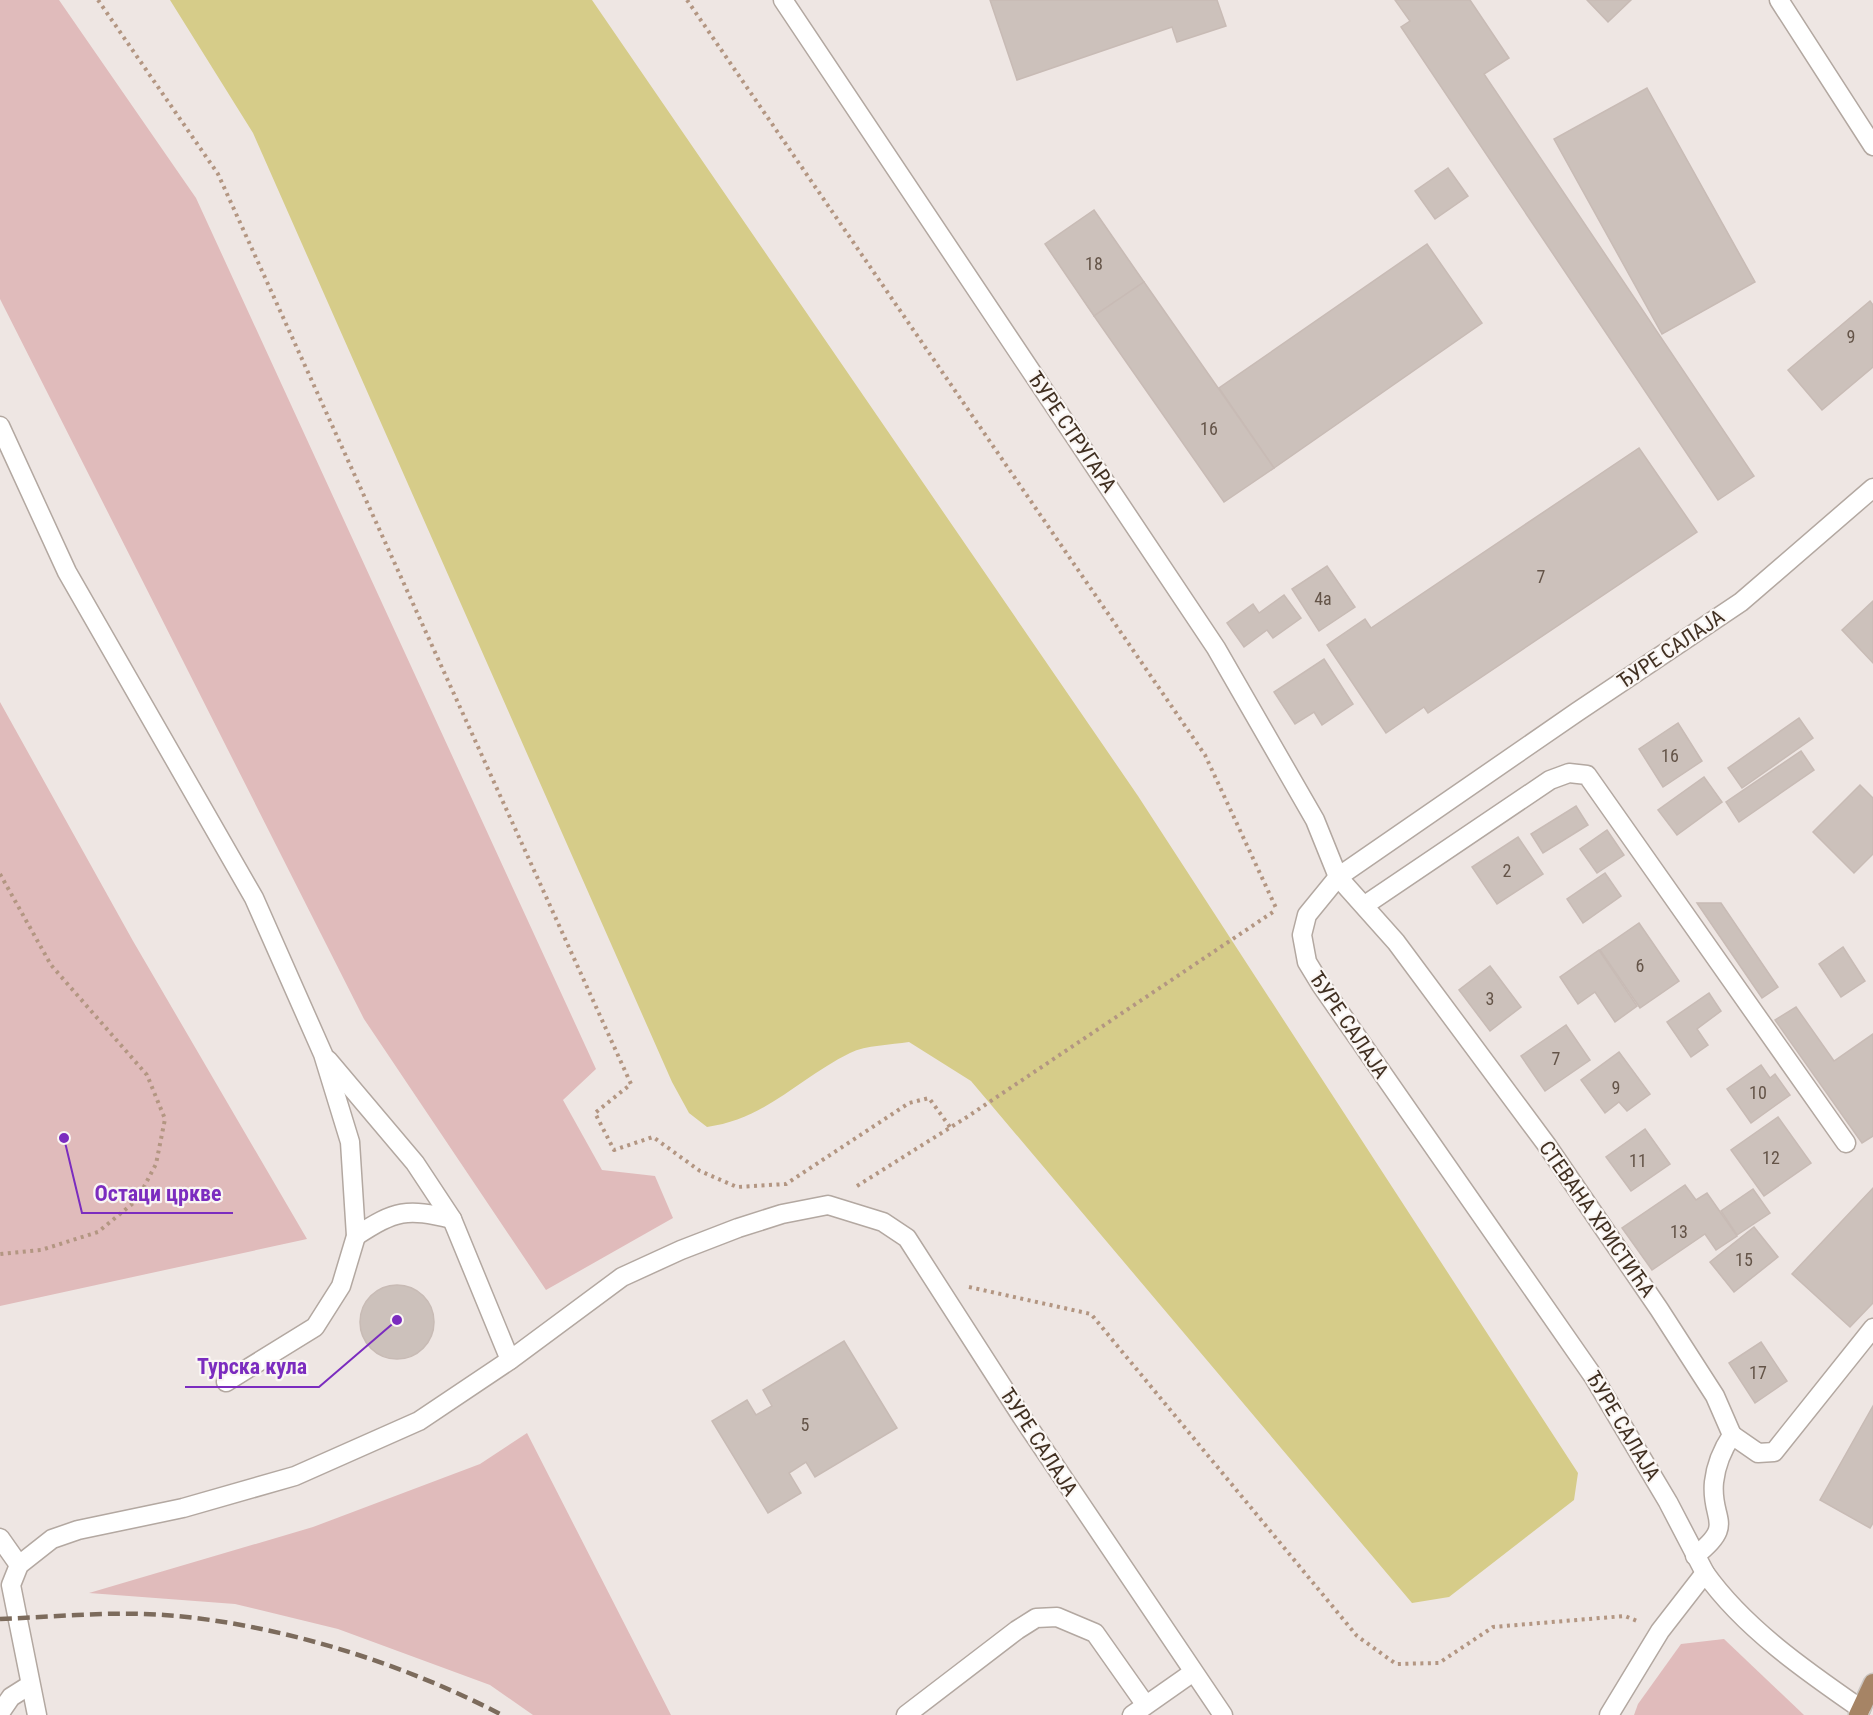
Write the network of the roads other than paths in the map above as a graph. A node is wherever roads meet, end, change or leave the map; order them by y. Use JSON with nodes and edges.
{"nodes":[{"id":1,"x":783,"y":0,"type":"edge"},
{"id":2,"x":1779,"y":0,"type":"edge"},
{"id":3,"x":1873,"y":146,"type":"edge"},
{"id":4,"x":0,"y":426,"type":"edge"},
{"id":5,"x":1873,"y":488,"type":"edge"},
{"id":6,"x":1338,"y":877,"type":"junction"},
{"id":7,"x":1365,"y":905,"type":"junction"},
{"id":8,"x":322,"y":1054,"type":"junction"},
{"id":9,"x":1846,"y":1143,"type":"dead end"},
{"id":10,"x":452,"y":1219,"type":"junction"},
{"id":11,"x":356,"y":1236,"type":"junction"},
{"id":12,"x":1873,"y":1328,"type":"edge"},
{"id":13,"x":510,"y":1360,"type":"junction"},
{"id":14,"x":226,"y":1382,"type":"dead end"},
{"id":15,"x":1732,"y":1435,"type":"junction"},
{"id":16,"x":0,"y":1538,"type":"edge"},
{"id":17,"x":1695,"y":1556,"type":"junction"},
{"id":18,"x":19,"y":1565,"type":"junction"},
{"id":19,"x":1706,"y":1573,"type":"junction"},
{"id":20,"x":1192,"y":1673,"type":"junction"},
{"id":21,"x":1873,"y":1683,"type":"edge"},
{"id":22,"x":30,"y":1685,"type":"junction"},
{"id":23,"x":1138,"y":1710,"type":"edge"},
{"id":24,"x":1860,"y":1712,"type":"edge"},
{"id":25,"x":0,"y":1713,"type":"edge"},
{"id":26,"x":37,"y":1715,"type":"edge"},
{"id":27,"x":906,"y":1715,"type":"edge"},
{"id":28,"x":1223,"y":1715,"type":"edge"},
{"id":29,"x":1608,"y":1715,"type":"edge"}],
"edges":[{"from":1,"to":6,"type":"street","name":"ЂУРЕ СТРУГАРА"},
{"from":2,"to":3,"type":"street"},
{"from":4,"to":8,"type":"street"},
{"from":5,"to":6,"type":"street","name":"ЂУРЕ САЛАЈА"},
{"from":6,"to":7,"type":"street","name":"СТЕВАНА ХРИСТИЋА"},
{"from":6,"to":17,"type":"street","name":"ЂУРЕ САЛАЈА"},
{"from":7,"to":9,"type":"street"},
{"from":7,"to":15,"type":"street","name":"СТЕВАНА ХРИСТИЋА"},
{"from":8,"to":10,"type":"street"},
{"from":8,"to":11,"type":"street"},
{"from":10,"to":11,"type":"street"},
{"from":10,"to":13,"type":"street"},
{"from":11,"to":14,"type":"street"},
{"from":12,"to":15,"type":"street"},
{"from":13,"to":18,"type":"street"},
{"from":13,"to":20,"type":"street","name":"ЂУРЕ САЛАЈА"},
{"from":15,"to":17,"type":"street"},
{"from":16,"to":18,"type":"street"},
{"from":17,"to":19,"type":"street","name":"ЂУРЕ САЛАЈА"},
{"from":18,"to":22,"type":"street"},
{"from":19,"to":24,"type":"street","name":"ЂУРЕ САЛАЈА"},
{"from":19,"to":29,"type":"street"},
{"from":20,"to":23,"type":"street"},
{"from":20,"to":28,"type":"street","name":"ЂУРЕ САЛАЈА"},
{"from":21,"to":24,"type":"main road"},
{"from":22,"to":25,"type":"street"},
{"from":22,"to":26,"type":"street"},
{"from":23,"to":27,"type":"street"}]}
